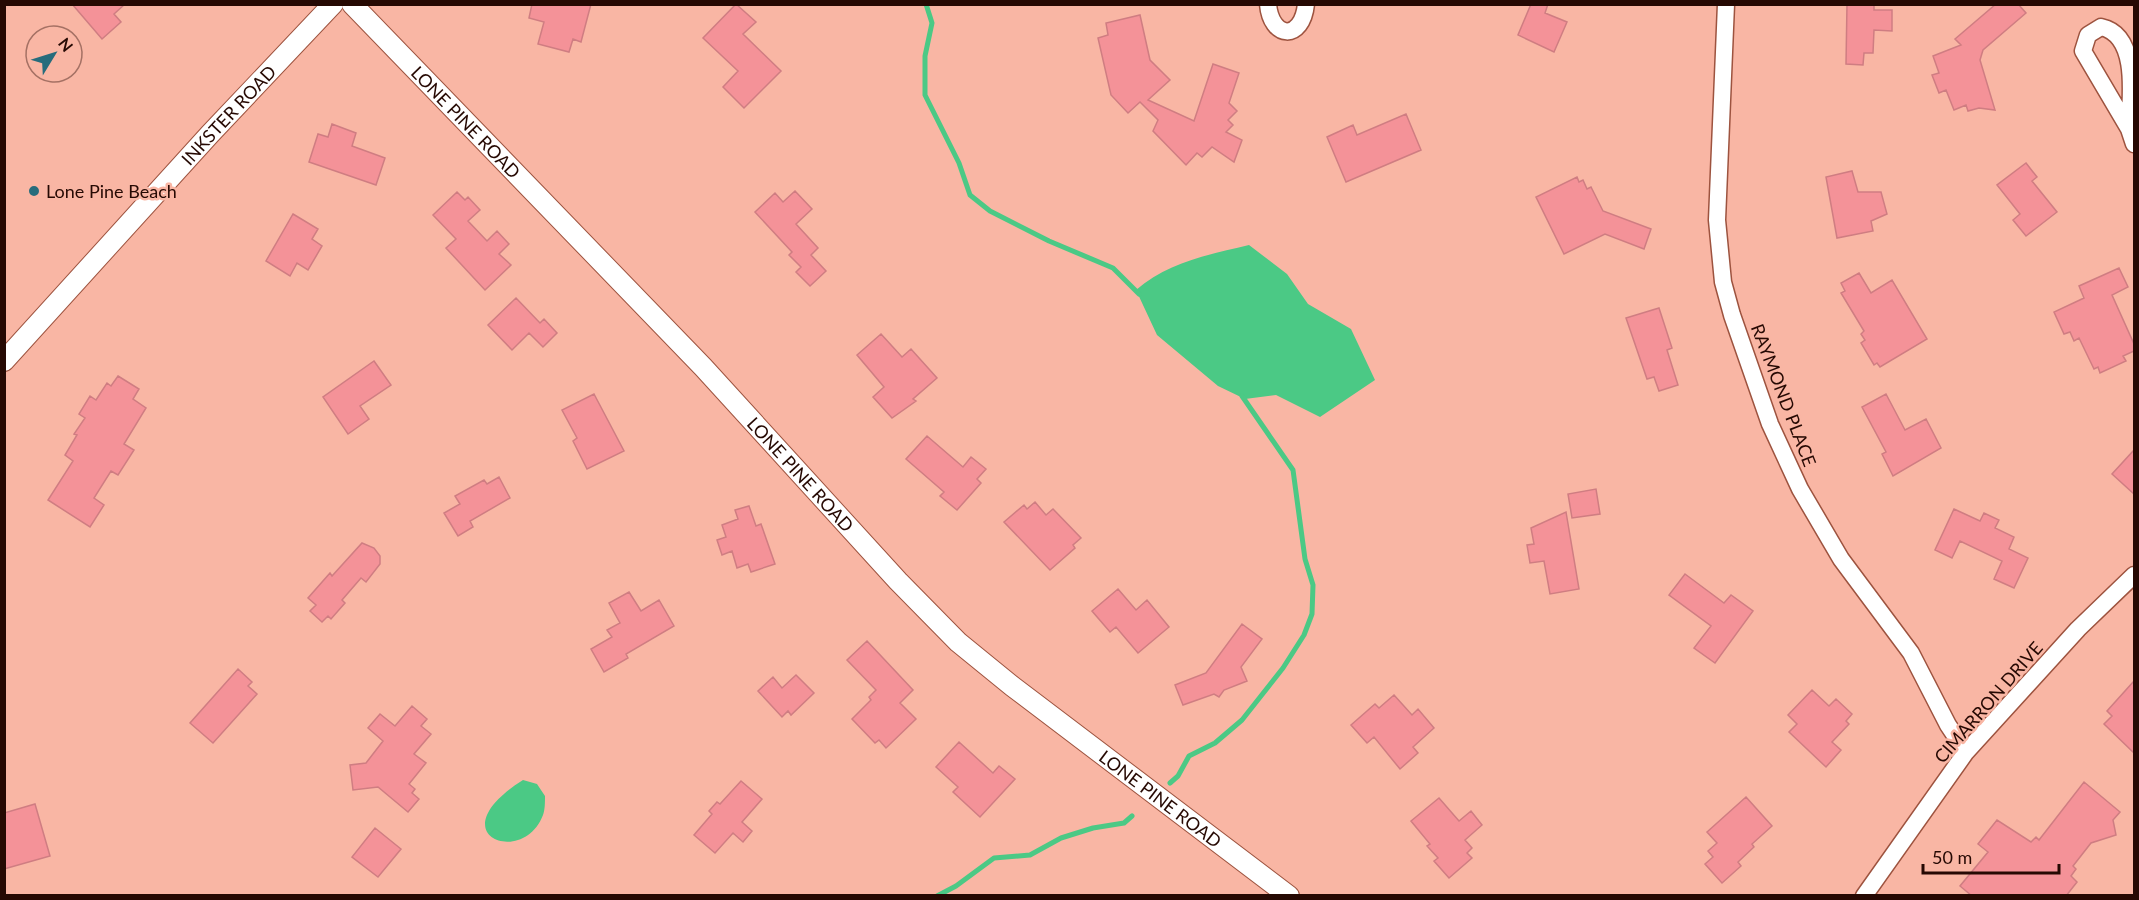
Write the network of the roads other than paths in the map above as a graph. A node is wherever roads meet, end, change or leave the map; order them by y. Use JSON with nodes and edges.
{"nodes":[{"id":1,"x":333,"y":4,"type":"edge"},
{"id":2,"x":352,"y":4,"type":"edge"},
{"id":3,"x":1268,"y":4,"type":"edge"},
{"id":4,"x":1306,"y":4,"type":"edge"},
{"id":5,"x":1726,"y":4,"type":"edge"},
{"id":6,"x":2132,"y":137,"type":"edge"},
{"id":7,"x":4,"y":361,"type":"edge"},
{"id":8,"x":2134,"y":575,"type":"edge"},
{"id":9,"x":1966,"y":752,"type":"junction"},
{"id":10,"x":1289,"y":896,"type":"edge"},
{"id":11,"x":1864,"y":896,"type":"edge"}],
"edges":[{"from":1,"to":7,"type":"street","name":"INKSTER ROAD"},
{"from":2,"to":10,"type":"street","name":"LONE PINE ROAD"},
{"from":3,"to":4,"type":"street"},
{"from":5,"to":9,"type":"street","name":"RAYMOND PLACE"},
{"from":6,"to":6,"type":"street"},
{"from":8,"to":9,"type":"street","name":"CIMARRON DRIVE"},
{"from":9,"to":11,"type":"street","name":"CIMARRON DRIVE"}]}
